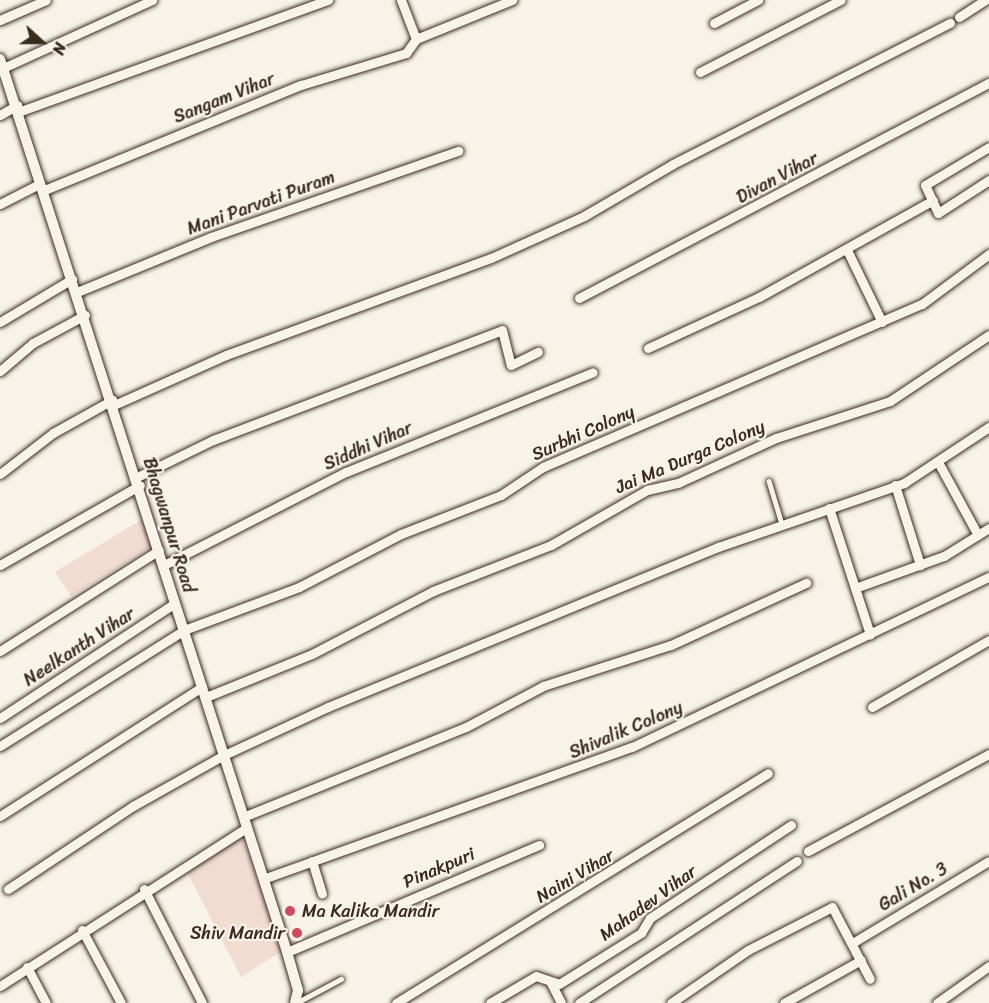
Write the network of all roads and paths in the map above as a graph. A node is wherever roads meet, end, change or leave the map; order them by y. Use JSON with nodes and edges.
{"nodes":[{"id":1,"x":46,"y":0,"type":"edge"},
{"id":2,"x":152,"y":0,"type":"edge"},
{"id":3,"x":328,"y":0,"type":"edge"},
{"id":4,"x":401,"y":0,"type":"edge"},
{"id":5,"x":512,"y":0,"type":"edge"},
{"id":6,"x":758,"y":0,"type":"edge"},
{"id":7,"x":841,"y":0,"type":"edge"},
{"id":8,"x":985,"y":0,"type":"edge"},
{"id":9,"x":959,"y":17,"type":"dead end"},
{"id":10,"x":0,"y":20,"type":"edge"},
{"id":11,"x":714,"y":23,"type":"dead end"},
{"id":12,"x":950,"y":23,"type":"dead end"},
{"id":13,"x":416,"y":39,"type":"junction"},
{"id":14,"x":2,"y":63,"type":"edge"},
{"id":15,"x":700,"y":72,"type":"dead end"},
{"id":16,"x":988,"y":87,"type":"edge"},
{"id":17,"x":17,"y":109,"type":"junction"},
{"id":18,"x":0,"y":115,"type":"edge"},
{"id":19,"x":989,"y":147,"type":"edge"},
{"id":20,"x":458,"y":151,"type":"dead end"},
{"id":21,"x":989,"y":180,"type":"edge"},
{"id":22,"x":40,"y":187,"type":"junction"},
{"id":23,"x":933,"y":200,"type":"junction"},
{"id":24,"x":0,"y":204,"type":"edge"},
{"id":25,"x":847,"y":250,"type":"junction"},
{"id":26,"x":989,"y":254,"type":"edge"},
{"id":27,"x":72,"y":279,"type":"junction"},
{"id":28,"x":77,"y":292,"type":"junction"},
{"id":29,"x":579,"y":298,"type":"dead end"},
{"id":30,"x":85,"y":315,"type":"junction"},
{"id":31,"x":0,"y":322,"type":"edge"},
{"id":32,"x":882,"y":322,"type":"junction"},
{"id":33,"x":989,"y":335,"type":"edge"},
{"id":34,"x":648,"y":348,"type":"dead end"},
{"id":35,"x":538,"y":352,"type":"dead end"},
{"id":36,"x":0,"y":371,"type":"edge"},
{"id":37,"x":593,"y":372,"type":"dead end"},
{"id":38,"x":113,"y":403,"type":"junction"},
{"id":39,"x":989,"y":427,"type":"edge"},
{"id":40,"x":938,"y":462,"type":"junction"},
{"id":41,"x":0,"y":474,"type":"edge"},
{"id":42,"x":138,"y":481,"type":"junction"},
{"id":43,"x":769,"y":481,"type":"dead end"},
{"id":44,"x":895,"y":485,"type":"junction"},
{"id":45,"x":829,"y":508,"type":"junction"},
{"id":46,"x":782,"y":524,"type":"junction"},
{"id":47,"x":989,"y":528,"type":"edge"},
{"id":48,"x":978,"y":535,"type":"junction"},
{"id":49,"x":159,"y":550,"type":"junction"},
{"id":50,"x":0,"y":565,"type":"edge"},
{"id":51,"x":164,"y":565,"type":"junction"},
{"id":52,"x":920,"y":565,"type":"junction"},
{"id":53,"x":989,"y":577,"type":"edge"},
{"id":54,"x":806,"y":583,"type":"dead end"},
{"id":55,"x":855,"y":588,"type":"junction"},
{"id":56,"x":175,"y":603,"type":"junction"},
{"id":57,"x":184,"y":630,"type":"junction"},
{"id":58,"x":870,"y":634,"type":"junction"},
{"id":59,"x":989,"y":640,"type":"edge"},
{"id":60,"x":0,"y":651,"type":"edge"},
{"id":61,"x":204,"y":692,"type":"junction"},
{"id":62,"x":872,"y":708,"type":"dead end"},
{"id":63,"x":0,"y":718,"type":"edge"},
{"id":64,"x":0,"y":746,"type":"edge"},
{"id":65,"x":989,"y":754,"type":"edge"},
{"id":66,"x":225,"y":755,"type":"junction"},
{"id":67,"x":768,"y":773,"type":"dead end"},
{"id":68,"x":0,"y":816,"type":"edge"},
{"id":69,"x":243,"y":817,"type":"junction"},
{"id":70,"x":791,"y":825,"type":"dead end"},
{"id":71,"x":246,"y":828,"type":"junction"},
{"id":72,"x":539,"y":845,"type":"dead end"},
{"id":73,"x":808,"y":851,"type":"dead end"},
{"id":74,"x":312,"y":861,"type":"junction"},
{"id":75,"x":797,"y":861,"type":"dead end"},
{"id":76,"x":989,"y":861,"type":"edge"},
{"id":77,"x":263,"y":879,"type":"junction"},
{"id":78,"x":8,"y":890,"type":"dead end"},
{"id":79,"x":144,"y":890,"type":"junction"},
{"id":80,"x":322,"y":893,"type":"dead end"},
{"id":81,"x":82,"y":930,"type":"junction"},
{"id":82,"x":854,"y":942,"type":"junction"},
{"id":83,"x":287,"y":952,"type":"junction"},
{"id":84,"x":861,"y":960,"type":"junction"},
{"id":85,"x":989,"y":966,"type":"edge"},
{"id":86,"x":27,"y":967,"type":"junction"},
{"id":87,"x":341,"y":979,"type":"dead end"},
{"id":88,"x":870,"y":979,"type":"dead end"},
{"id":89,"x":551,"y":984,"type":"junction"},
{"id":90,"x":0,"y":986,"type":"edge"},
{"id":91,"x":46,"y":1003,"type":"edge"},
{"id":92,"x":121,"y":1003,"type":"edge"},
{"id":93,"x":202,"y":1003,"type":"edge"},
{"id":94,"x":296,"y":1003,"type":"edge"},
{"id":95,"x":396,"y":1003,"type":"edge"},
{"id":96,"x":490,"y":1003,"type":"edge"},
{"id":97,"x":561,"y":1003,"type":"edge"},
{"id":98,"x":579,"y":1003,"type":"edge"},
{"id":99,"x":671,"y":1003,"type":"edge"},
{"id":100,"x":784,"y":1003,"type":"edge"},
{"id":101,"x":937,"y":1003,"type":"edge"}],
"edges":[{"from":1,"to":10,"type":"street"},
{"from":2,"to":14,"type":"street"},
{"from":3,"to":17,"type":"street"},
{"from":4,"to":13,"type":"street"},
{"from":5,"to":13,"type":"street","name":"Sangam Vihar"},
{"from":6,"to":11,"type":"street"},
{"from":7,"to":15,"type":"street"},
{"from":8,"to":9,"type":"street"},
{"from":12,"to":38,"type":"street"},
{"from":13,"to":22,"type":"street","name":"Sangam Vihar"},
{"from":14,"to":17,"type":"street","name":"Bhagwanpur Road"},
{"from":16,"to":29,"type":"street","name":"Divan Vihar"},
{"from":17,"to":18,"type":"street"},
{"from":17,"to":22,"type":"street","name":"Bhagwanpur Road"},
{"from":19,"to":23,"type":"street"},
{"from":20,"to":28,"type":"street","name":"Mani Parvati Puram"},
{"from":21,"to":23,"type":"street"},
{"from":22,"to":24,"type":"street","name":"Sangam Vihar"},
{"from":22,"to":27,"type":"street","name":"Bhagwanpur Road"},
{"from":23,"to":25,"type":"street"},
{"from":25,"to":32,"type":"street"},
{"from":25,"to":34,"type":"street"},
{"from":26,"to":32,"type":"street","name":"Surbhi Colony"},
{"from":27,"to":28,"type":"street","name":"Bhagwanpur Road"},
{"from":27,"to":31,"type":"street"},
{"from":28,"to":30,"type":"street","name":"Bhagwanpur Road"},
{"from":30,"to":36,"type":"street"},
{"from":30,"to":38,"type":"street","name":"Bhagwanpur Road"},
{"from":32,"to":57,"type":"street","name":"Surbhi Colony"},
{"from":33,"to":61,"type":"street","name":"Jai Ma Durga Colony"},
{"from":35,"to":42,"type":"street"},
{"from":37,"to":51,"type":"street","name":"Siddhi Vihar"},
{"from":38,"to":41,"type":"street"},
{"from":38,"to":42,"type":"street","name":"Bhagwanpur Road"},
{"from":39,"to":40,"type":"street"},
{"from":40,"to":44,"type":"street"},
{"from":40,"to":48,"type":"street"},
{"from":42,"to":49,"type":"street","name":"Bhagwanpur Road"},
{"from":42,"to":50,"type":"street"},
{"from":43,"to":46,"type":"lane"},
{"from":44,"to":45,"type":"street"},
{"from":44,"to":52,"type":"street"},
{"from":45,"to":46,"type":"street"},
{"from":45,"to":55,"type":"street"},
{"from":46,"to":66,"type":"street"},
{"from":47,"to":48,"type":"street"},
{"from":48,"to":52,"type":"street"},
{"from":49,"to":51,"type":"street","name":"Bhagwanpur Road"},
{"from":49,"to":60,"type":"street"},
{"from":51,"to":56,"type":"street","name":"Bhagwanpur Road"},
{"from":52,"to":55,"type":"street"},
{"from":53,"to":58,"type":"street","name":"Shivalik Colony"},
{"from":54,"to":69,"type":"street"},
{"from":55,"to":58,"type":"street"},
{"from":56,"to":57,"type":"street","name":"Bhagwanpur Road"},
{"from":56,"to":63,"type":"street","name":"Neelkanth Vihar"},
{"from":57,"to":61,"type":"street","name":"Bhagwanpur Road"},
{"from":57,"to":64,"type":"street","name":"Surbhi Colony"},
{"from":58,"to":74,"type":"street","name":"Shivalik Colony"},
{"from":59,"to":62,"type":"street"},
{"from":61,"to":66,"type":"street","name":"Bhagwanpur Road"},
{"from":61,"to":68,"type":"street","name":"Jai Ma Durga Colony"},
{"from":65,"to":73,"type":"street"},
{"from":66,"to":69,"type":"street","name":"Bhagwanpur Road"},
{"from":66,"to":78,"type":"street"},
{"from":67,"to":95,"type":"street","name":"Naini Vihar"},
{"from":69,"to":71,"type":"street","name":"Bhagwanpur Road"},
{"from":70,"to":89,"type":"street","name":"Mahadev Vihar"},
{"from":71,"to":77,"type":"street","name":"Bhagwanpur Road"},
{"from":71,"to":79,"type":"street"},
{"from":72,"to":83,"type":"street","name":"Pinakpuri"},
{"from":74,"to":77,"type":"street","name":"Shivalik Colony"},
{"from":74,"to":80,"type":"street"},
{"from":75,"to":98,"type":"street"},
{"from":76,"to":82,"type":"street","name":"Gali No. 3"},
{"from":77,"to":83,"type":"street","name":"Bhagwanpur Road"},
{"from":79,"to":81,"type":"street"},
{"from":79,"to":93,"type":"street"},
{"from":81,"to":86,"type":"street"},
{"from":81,"to":92,"type":"street"},
{"from":82,"to":84,"type":"street"},
{"from":82,"to":99,"type":"street"},
{"from":83,"to":94,"type":"street","name":"Bhagwanpur Road"},
{"from":84,"to":88,"type":"street"},
{"from":84,"to":100,"type":"street"},
{"from":85,"to":101,"type":"street"},
{"from":86,"to":90,"type":"street"},
{"from":86,"to":91,"type":"street"},
{"from":87,"to":94,"type":"lane"},
{"from":89,"to":96,"type":"street"},
{"from":89,"to":97,"type":"street"}]}
